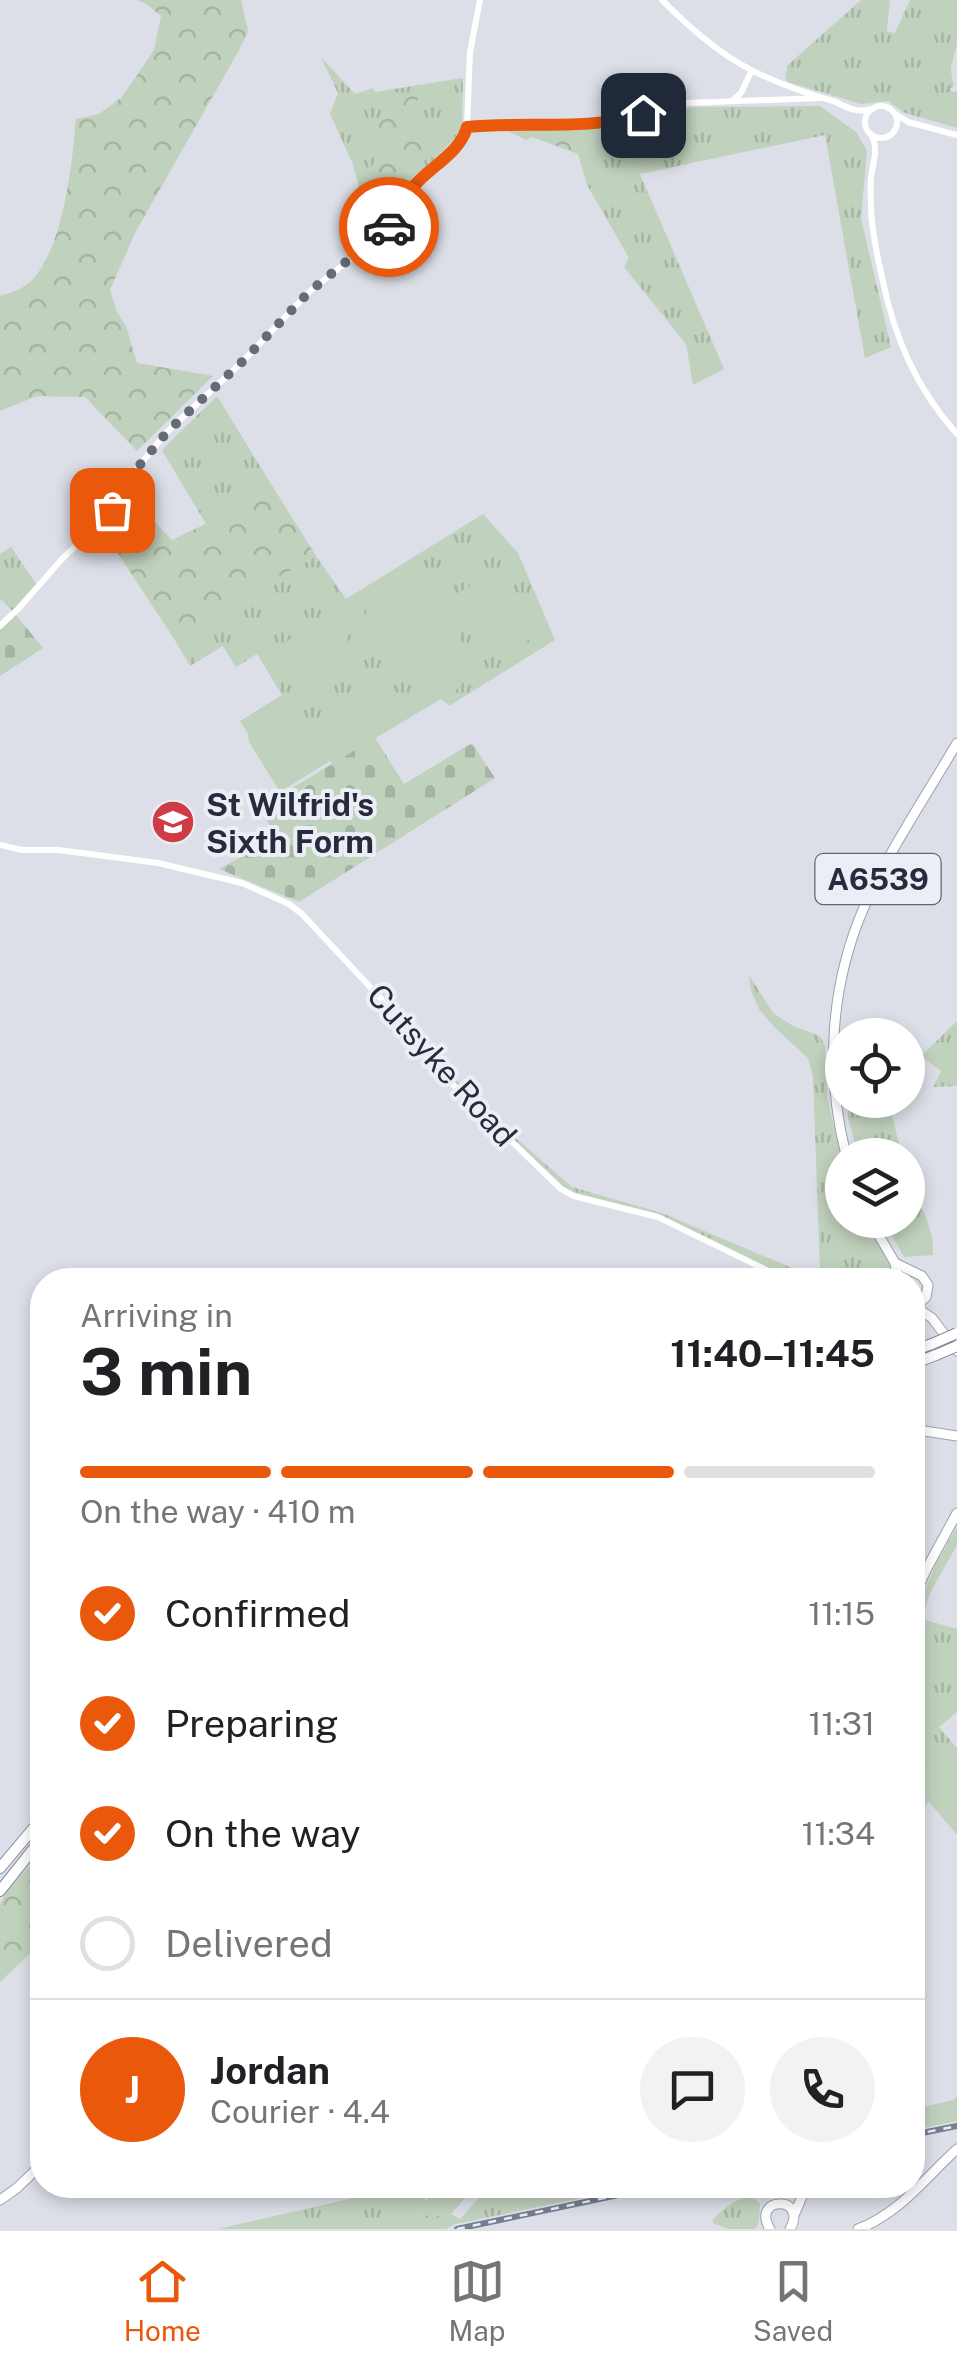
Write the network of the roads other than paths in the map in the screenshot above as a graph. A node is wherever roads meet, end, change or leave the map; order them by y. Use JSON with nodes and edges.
{"nodes":[{"id":1,"x":480,"y":0,"type":"edge"},
{"id":2,"x":662,"y":0,"type":"edge"},
{"id":3,"x":751,"y":72,"type":"junction"},
{"id":4,"x":821,"y":98,"type":"junction"},
{"id":5,"x":732,"y":100,"type":"junction"},
{"id":6,"x":848,"y":108,"type":"junction"},
{"id":7,"x":873,"y":109,"type":"junction"},
{"id":8,"x":892,"y":111,"type":"junction"},
{"id":9,"x":922,"y":126,"type":"junction"},
{"id":10,"x":467,"y":127,"type":"junction"},
{"id":11,"x":869,"y":132,"type":"junction"},
{"id":12,"x":892,"y":132,"type":"junction"},
{"id":13,"x":957,"y":136,"type":"edge"},
{"id":14,"x":875,"y":160,"type":"junction"},
{"id":15,"x":957,"y":434,"type":"edge"},
{"id":16,"x":0,"y":626,"type":"edge"},
{"id":17,"x":957,"y":744,"type":"edge"},
{"id":18,"x":0,"y":846,"type":"edge"},
{"id":19,"x":843,"y":1138,"type":"edge"},
{"id":20,"x":880,"y":1238,"type":"edge"},
{"id":21,"x":895,"y":1263,"type":"junction"},
{"id":22,"x":762,"y":1268,"type":"edge"},
{"id":23,"x":896,"y":1268,"type":"edge"},
{"id":24,"x":904,"y":1268,"type":"edge"},
{"id":25,"x":925,"y":1280,"type":"edge"},
{"id":26,"x":928,"y":1293,"type":"junction"},
{"id":27,"x":925,"y":1297,"type":"edge"},
{"id":28,"x":925,"y":1313,"type":"edge"},
{"id":29,"x":932,"y":1318,"type":"junction"},
{"id":30,"x":957,"y":1333,"type":"edge"},
{"id":31,"x":957,"y":1348,"type":"edge"},
{"id":32,"x":934,"y":1349,"type":"junction"},
{"id":33,"x":925,"y":1350,"type":"edge"},
{"id":34,"x":925,"y":1355,"type":"edge"},
{"id":35,"x":925,"y":1431,"type":"edge"},
{"id":36,"x":957,"y":1436,"type":"edge"},
{"id":37,"x":957,"y":1513,"type":"edge"},
{"id":38,"x":925,"y":1570,"type":"edge"},
{"id":39,"x":30,"y":1832,"type":"edge"},
{"id":40,"x":30,"y":1853,"type":"edge"},
{"id":41,"x":0,"y":1868,"type":"edge"},
{"id":42,"x":0,"y":1890,"type":"edge"},
{"id":43,"x":957,"y":2149,"type":"edge"},
{"id":44,"x":30,"y":2176,"type":"edge"},
{"id":45,"x":925,"y":2180,"type":"edge"},
{"id":46,"x":790,"y":2198,"type":"edge"},
{"id":47,"x":907,"y":2198,"type":"edge"},
{"id":48,"x":0,"y":2200,"type":"edge"},
{"id":49,"x":782,"y":2203,"type":"junction"},
{"id":50,"x":793,"y":2221,"type":"edge"},
{"id":51,"x":762,"y":2224,"type":"edge"},
{"id":52,"x":770,"y":2229,"type":"edge"},
{"id":53,"x":802,"y":2229,"type":"edge"},
{"id":54,"x":858,"y":2229,"type":"edge"}],
"edges":[{"from":1,"to":10,"type":"main road"},
{"from":2,"to":3,"type":"main road"},
{"from":3,"to":4,"type":"main road"},
{"from":3,"to":5,"type":"main road"},
{"from":4,"to":5,"type":"main road"},
{"from":4,"to":6,"type":"main road"},
{"from":5,"to":10,"type":"main road"},
{"from":6,"to":7,"type":"main road"},
{"from":6,"to":11,"type":"main road"},
{"from":7,"to":8,"type":"main road"},
{"from":7,"to":11,"type":"main road"},
{"from":8,"to":9,"type":"main road"},
{"from":8,"to":12,"type":"main road"},
{"from":9,"to":12,"type":"main road"},
{"from":9,"to":13,"type":"main road"},
{"from":10,"to":16,"type":"main road"},
{"from":11,"to":12,"type":"main road"},
{"from":11,"to":14,"type":"main road"},
{"from":12,"to":14,"type":"main road"},
{"from":14,"to":15,"type":"main road"},
{"from":17,"to":19,"type":"main road","number":"A6539"},
{"from":18,"to":22,"type":"main road","name":"Cutsyke Road"},
{"from":20,"to":21,"type":"main road"},
{"from":21,"to":23,"type":"main road"},
{"from":21,"to":24,"type":"main road"},
{"from":25,"to":26,"type":"main road"},
{"from":26,"to":27,"type":"main road"},
{"from":26,"to":29,"type":"main road"},
{"from":28,"to":29,"type":"main road"},
{"from":29,"to":31,"type":"main road"},
{"from":30,"to":32,"type":"highway","bridge":true},
{"from":31,"to":32,"type":"highway","bridge":true},
{"from":32,"to":33,"type":"highway"},
{"from":32,"to":34,"type":"highway"},
{"from":35,"to":36,"type":"main road"},
{"from":37,"to":38,"type":"main road"},
{"from":39,"to":41,"type":"highway"},
{"from":40,"to":42,"type":"highway"},
{"from":43,"to":45,"type":"main road"},
{"from":44,"to":48,"type":"main road"},
{"from":46,"to":49,"type":"main road"},
{"from":47,"to":54,"type":"main road"},
{"from":49,"to":50,"type":"main road"},
{"from":49,"to":51,"type":"main road"},
{"from":50,"to":53,"type":"main road"},
{"from":51,"to":52,"type":"main road"}]}
